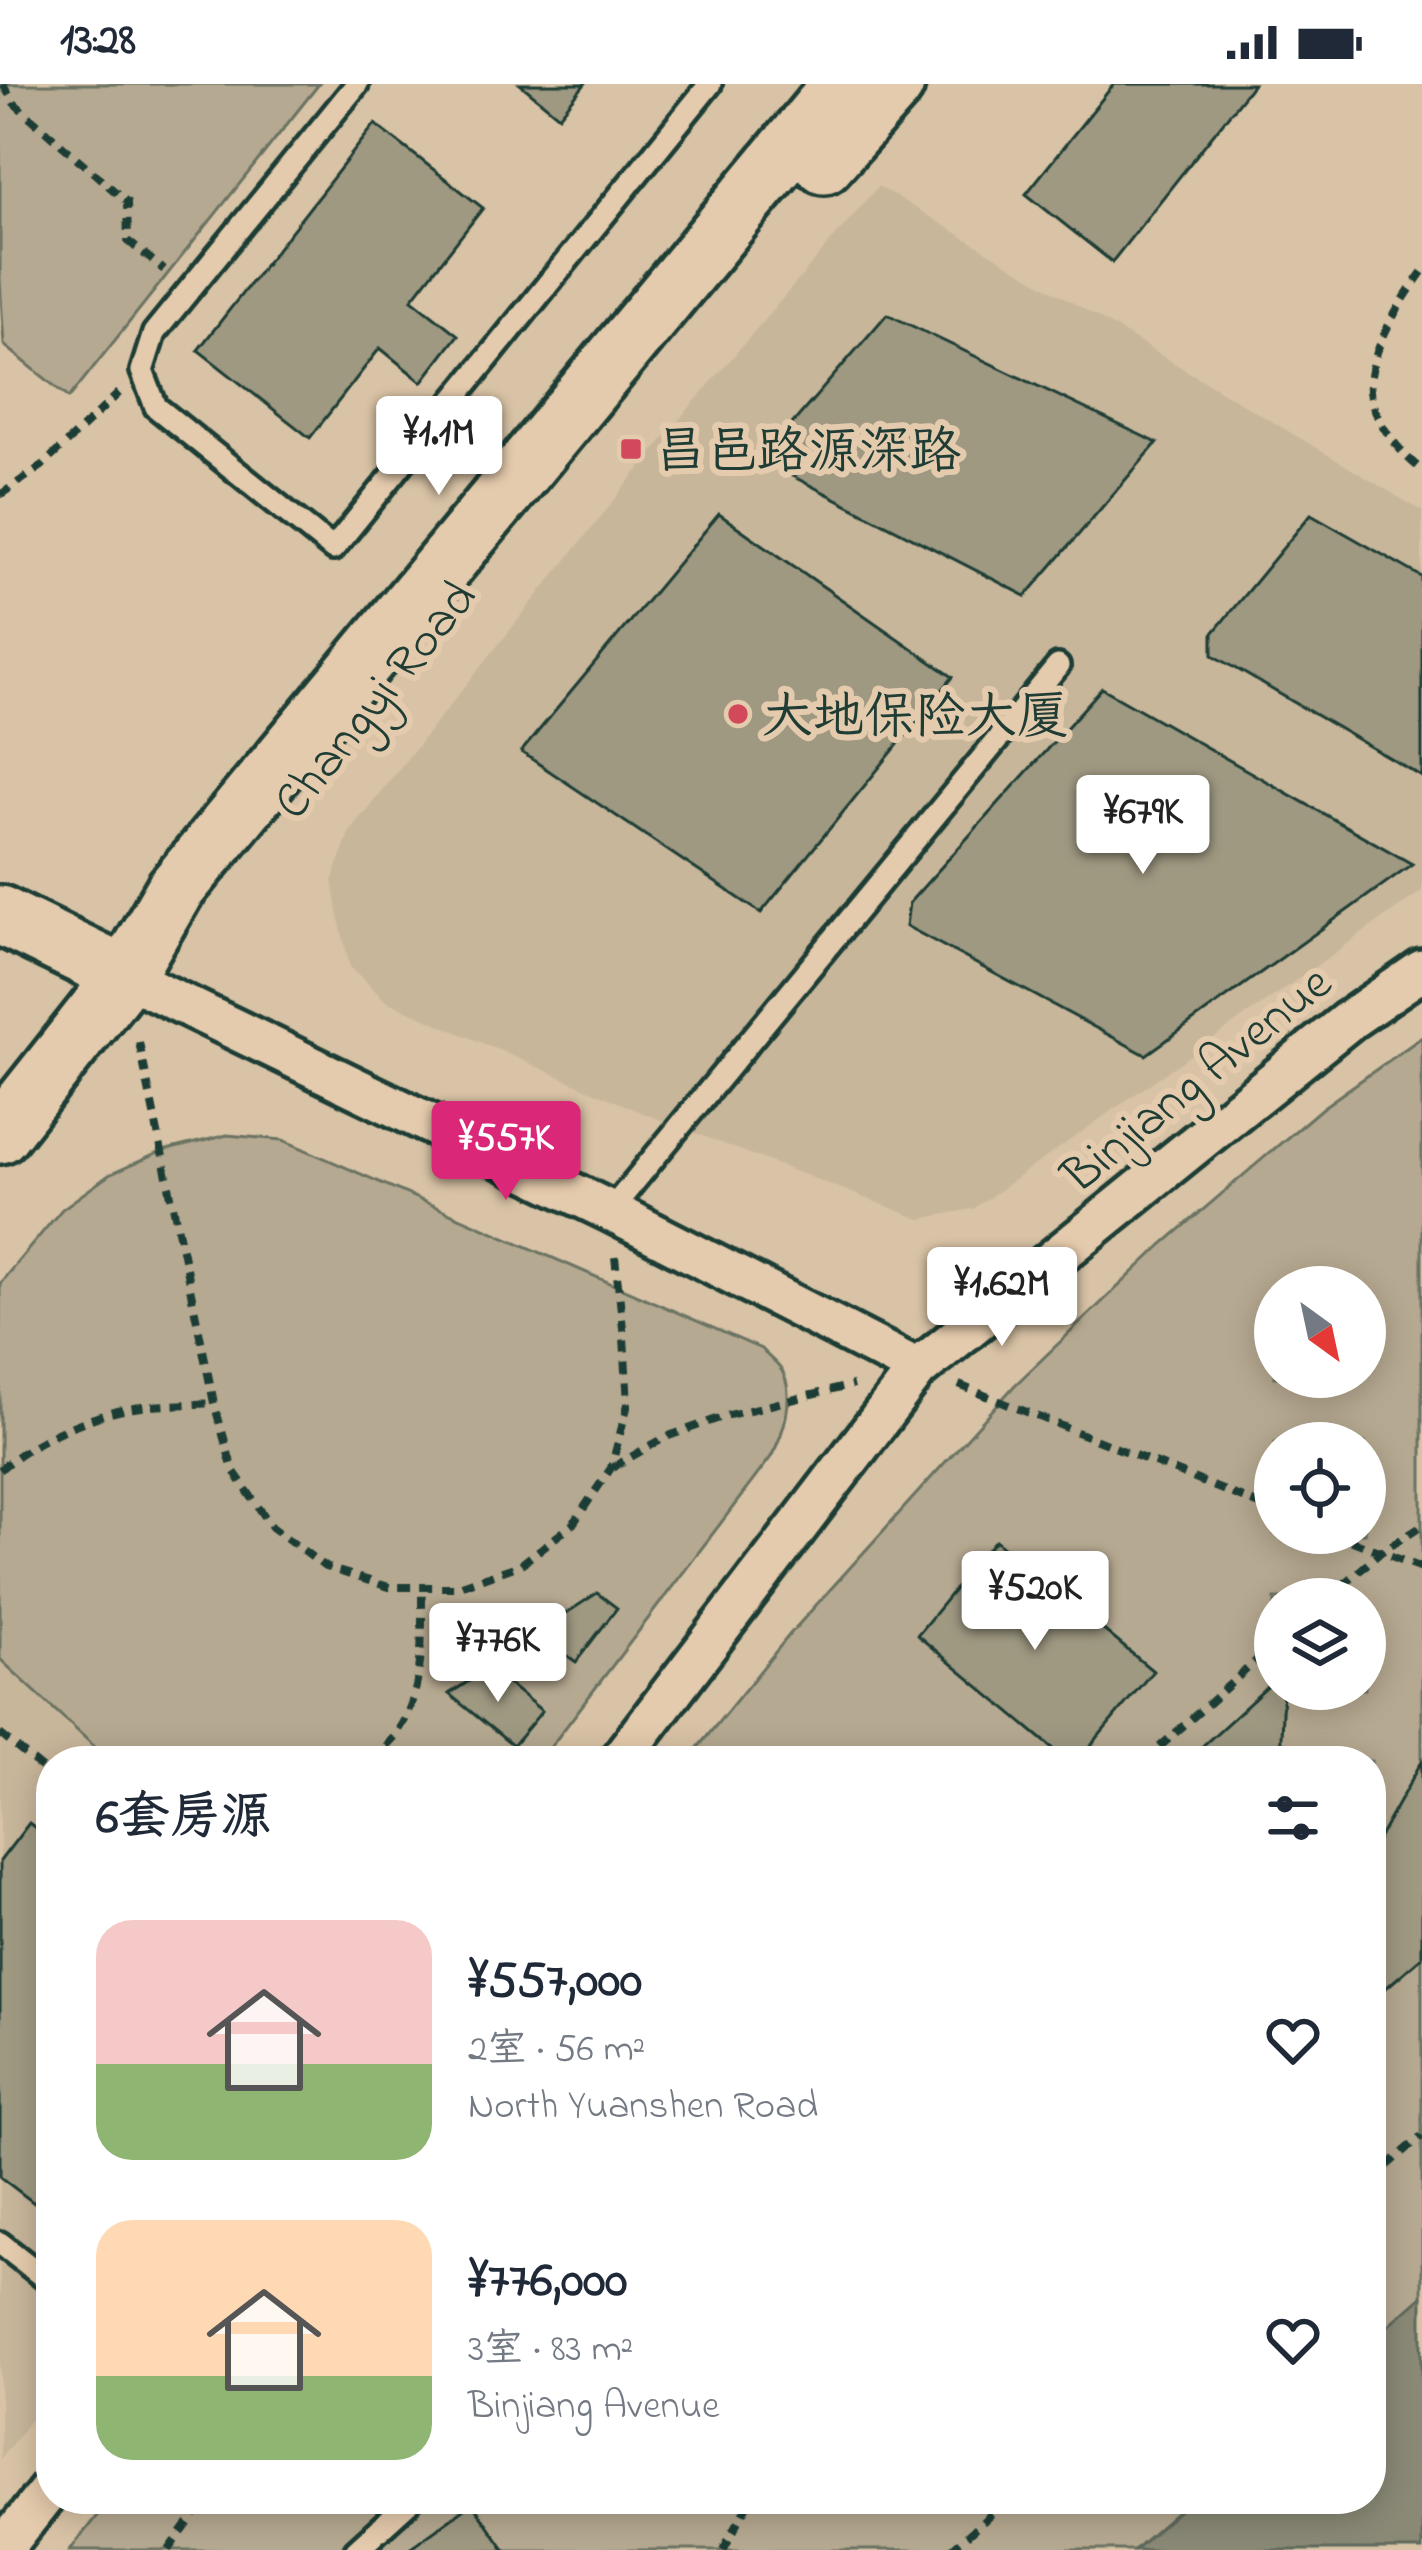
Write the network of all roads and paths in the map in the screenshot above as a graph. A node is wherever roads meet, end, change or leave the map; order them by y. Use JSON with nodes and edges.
{"nodes":[{"id":1,"x":3,"y":84,"type":"edge"},
{"id":2,"x":357,"y":84,"type":"edge"},
{"id":3,"x":710,"y":84,"type":"edge"},
{"id":4,"x":842,"y":84,"type":"edge"},
{"id":5,"x":895,"y":84,"type":"edge"},
{"id":6,"x":1422,"y":272,"type":"edge"},
{"id":7,"x":189,"y":290,"type":"junction"},
{"id":8,"x":142,"y":371,"type":"junction"},
{"id":9,"x":1422,"y":470,"type":"edge"},
{"id":10,"x":0,"y":495,"type":"edge"},
{"id":11,"x":1058,"y":666,"type":"dead end"},
{"id":12,"x":0,"y":915,"type":"edge"},
{"id":13,"x":1422,"y":970,"type":"edge"},
{"id":14,"x":125,"y":976,"type":"junction"},
{"id":15,"x":0,"y":1134,"type":"edge"},
{"id":16,"x":610,"y":1211,"type":"junction"},
{"id":17,"x":918,"y":1369,"type":"junction"},
{"id":18,"x":214,"y":1403,"type":"junction"},
{"id":19,"x":610,"y":1468,"type":"junction"},
{"id":20,"x":0,"y":1470,"type":"edge"},
{"id":21,"x":1254,"y":1502,"type":"edge"},
{"id":22,"x":1422,"y":1525,"type":"edge"},
{"id":23,"x":1386,"y":1549,"type":"edge"},
{"id":24,"x":1379,"y":1554,"type":"edge"},
{"id":25,"x":1386,"y":1554,"type":"edge"},
{"id":26,"x":1422,"y":1568,"type":"edge"},
{"id":27,"x":1351,"y":1578,"type":"edge"},
{"id":28,"x":422,"y":1588,"type":"junction"},
{"id":29,"x":1254,"y":1663,"type":"edge"},
{"id":30,"x":0,"y":1734,"type":"edge"},
{"id":31,"x":387,"y":1746,"type":"edge"},
{"id":32,"x":630,"y":1746,"type":"edge"},
{"id":33,"x":1161,"y":1746,"type":"edge"},
{"id":34,"x":36,"y":1764,"type":"edge"},
{"id":35,"x":1422,"y":2137,"type":"edge"},
{"id":36,"x":1386,"y":2167,"type":"edge"},
{"id":37,"x":0,"y":2243,"type":"edge"},
{"id":38,"x":36,"y":2271,"type":"edge"},
{"id":39,"x":36,"y":2513,"type":"edge"},
{"id":40,"x":195,"y":2514,"type":"edge"},
{"id":41,"x":396,"y":2514,"type":"edge"},
{"id":42,"x":743,"y":2514,"type":"edge"},
{"id":43,"x":991,"y":2514,"type":"edge"},
{"id":44,"x":17,"y":2545,"type":"edge"},
{"id":45,"x":169,"y":2550,"type":"edge"},
{"id":46,"x":356,"y":2550,"type":"edge"},
{"id":47,"x":723,"y":2550,"type":"edge"},
{"id":48,"x":951,"y":2550,"type":"edge"}],
"edges":[{"from":1,"to":7,"type":"path"},
{"from":2,"to":7,"type":"lane"},
{"from":3,"to":8,"type":"lane"},
{"from":4,"to":14,"type":"main road","name":"Changyi Road"},
{"from":5,"to":14,"type":"main road","name":"Changyi Road"},
{"from":6,"to":9,"type":"path"},
{"from":7,"to":8,"type":"lane"},
{"from":8,"to":10,"type":"path"},
{"from":11,"to":16,"type":"lane"},
{"from":12,"to":14,"type":"main road"},
{"from":13,"to":17,"type":"street","name":"Binjiang Avenue"},
{"from":14,"to":15,"type":"main road","name":"Changyi Road"},
{"from":14,"to":16,"type":"street"},
{"from":14,"to":18,"type":"path"},
{"from":16,"to":17,"type":"street"},
{"from":16,"to":19,"type":"path"},
{"from":17,"to":19,"type":"path"},
{"from":17,"to":21,"type":"path"},
{"from":17,"to":32,"type":"street","name":"Binjiang Avenue"},
{"from":18,"to":20,"type":"path"},
{"from":18,"to":28,"type":"path"},
{"from":19,"to":28,"type":"path"},
{"from":22,"to":23,"type":"path"},
{"from":24,"to":27,"type":"path"},
{"from":25,"to":26,"type":"path"},
{"from":28,"to":31,"type":"path"},
{"from":29,"to":33,"type":"path"},
{"from":30,"to":34,"type":"path"},
{"from":35,"to":36,"type":"path"},
{"from":37,"to":38,"type":"lane"},
{"from":39,"to":44,"type":"street"},
{"from":40,"to":45,"type":"path"},
{"from":41,"to":46,"type":"lane"},
{"from":42,"to":47,"type":"path"},
{"from":43,"to":48,"type":"path"}]}
